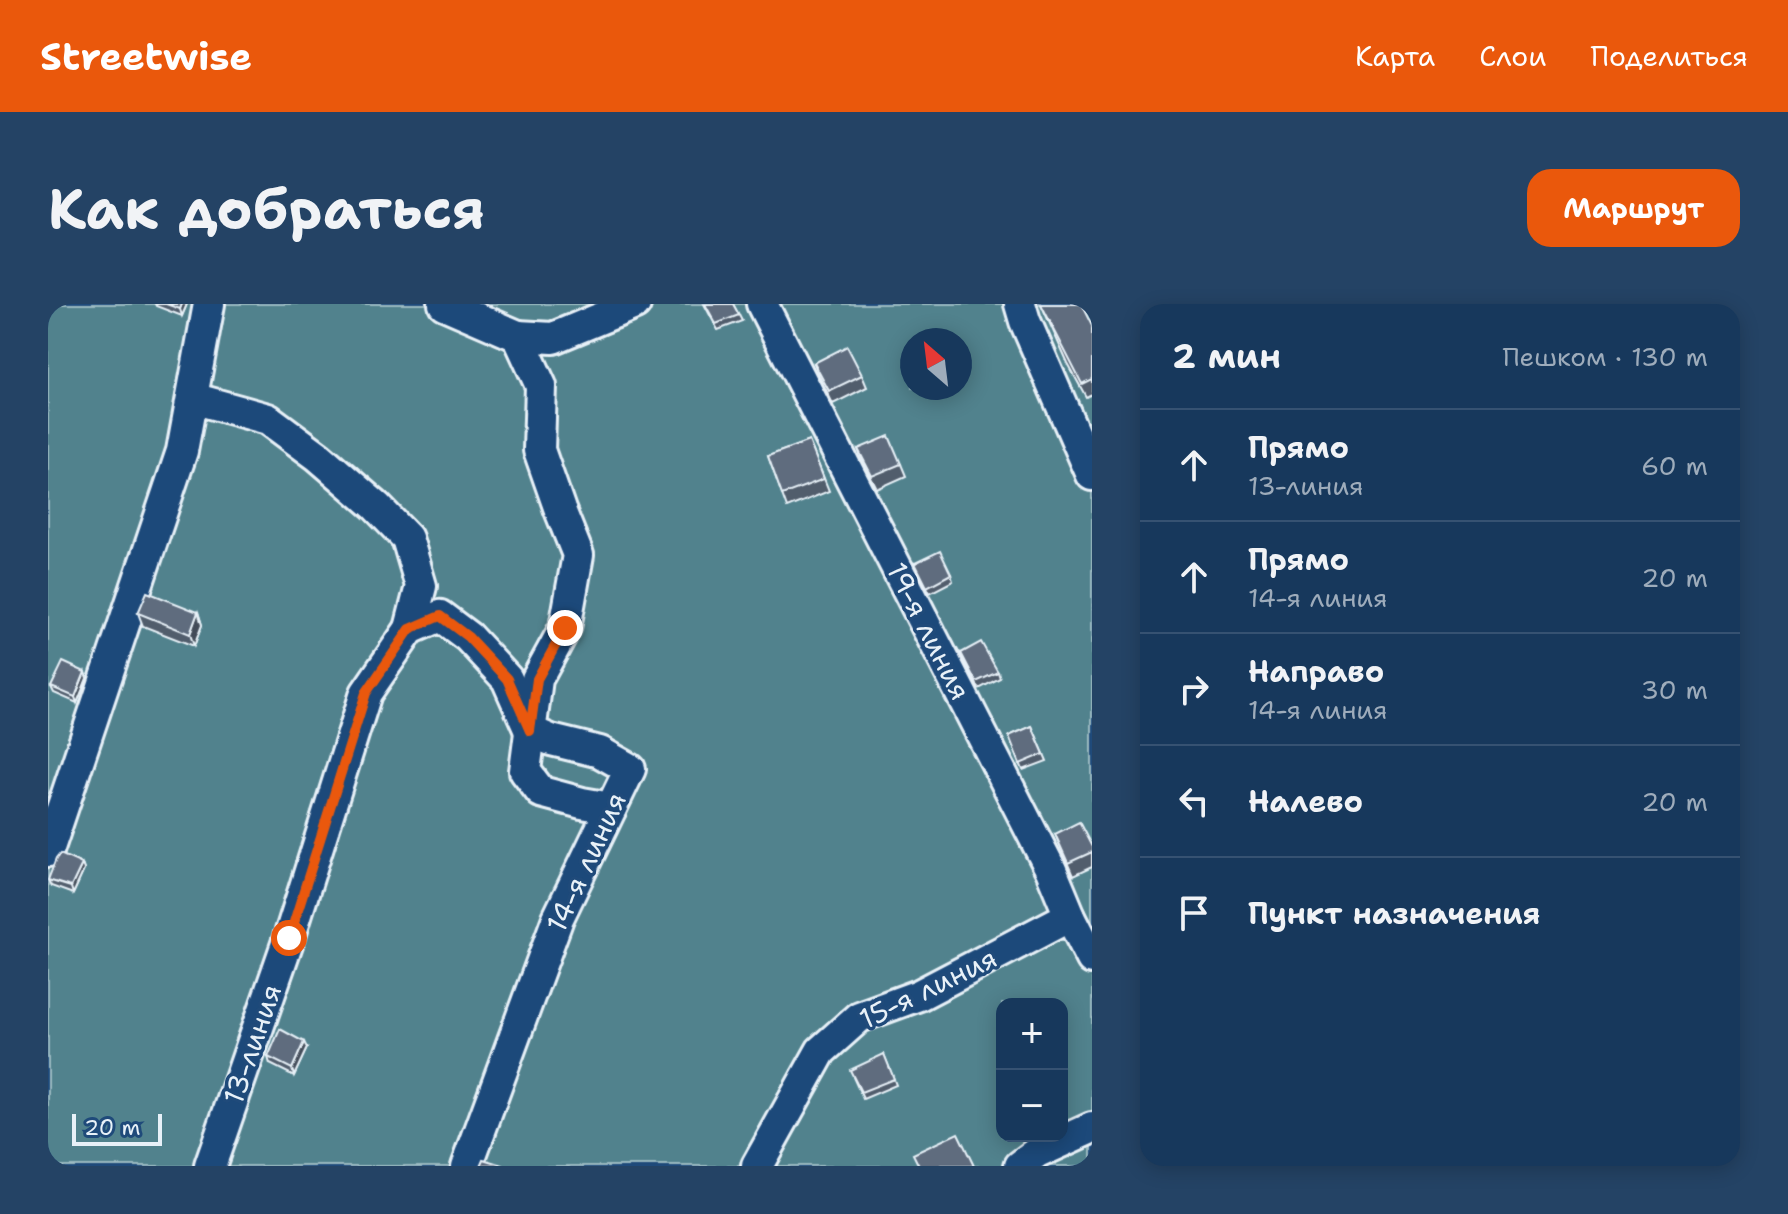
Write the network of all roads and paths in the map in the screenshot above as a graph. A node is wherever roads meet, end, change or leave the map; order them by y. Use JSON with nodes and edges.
{"nodes":[{"id":1,"x":209,"y":304,"type":"edge"},
{"id":2,"x":444,"y":304,"type":"edge"},
{"id":3,"x":635,"y":304,"type":"edge"},
{"id":4,"x":762,"y":304,"type":"edge"},
{"id":5,"x":1020,"y":304,"type":"edge"},
{"id":6,"x":518,"y":336,"type":"junction"},
{"id":7,"x":192,"y":398,"type":"junction"},
{"id":8,"x":1092,"y":475,"type":"edge"},
{"id":9,"x":410,"y":629,"type":"junction"},
{"id":10,"x":530,"y":731,"type":"junction"},
{"id":11,"x":611,"y":808,"type":"junction"},
{"id":12,"x":48,"y":851,"type":"edge"},
{"id":13,"x":1070,"y":916,"type":"junction"},
{"id":14,"x":1092,"y":959,"type":"edge"},
{"id":15,"x":1092,"y":1128,"type":"edge"},
{"id":16,"x":210,"y":1166,"type":"edge"},
{"id":17,"x":467,"y":1166,"type":"edge"},
{"id":18,"x":757,"y":1166,"type":"edge"},
{"id":19,"x":1020,"y":1166,"type":"edge"}],
"edges":[{"from":1,"to":7,"type":"street"},
{"from":2,"to":6,"type":"street"},
{"from":3,"to":6,"type":"street"},
{"from":4,"to":13,"type":"street","name":"19-я линия"},
{"from":5,"to":8,"type":"street"},
{"from":6,"to":10,"type":"street"},
{"from":7,"to":9,"type":"street"},
{"from":7,"to":12,"type":"street"},
{"from":9,"to":10,"type":"street"},
{"from":9,"to":16,"type":"street","name":"13-линия"},
{"from":10,"to":11,"type":"street"},
{"from":10,"to":11,"type":"street","name":"14-я линия"},
{"from":11,"to":17,"type":"street","name":"14-я линия"},
{"from":13,"to":14,"type":"street","name":"19-я линия"},
{"from":13,"to":18,"type":"street","name":"15-я линия"},
{"from":15,"to":19,"type":"street"}]}
